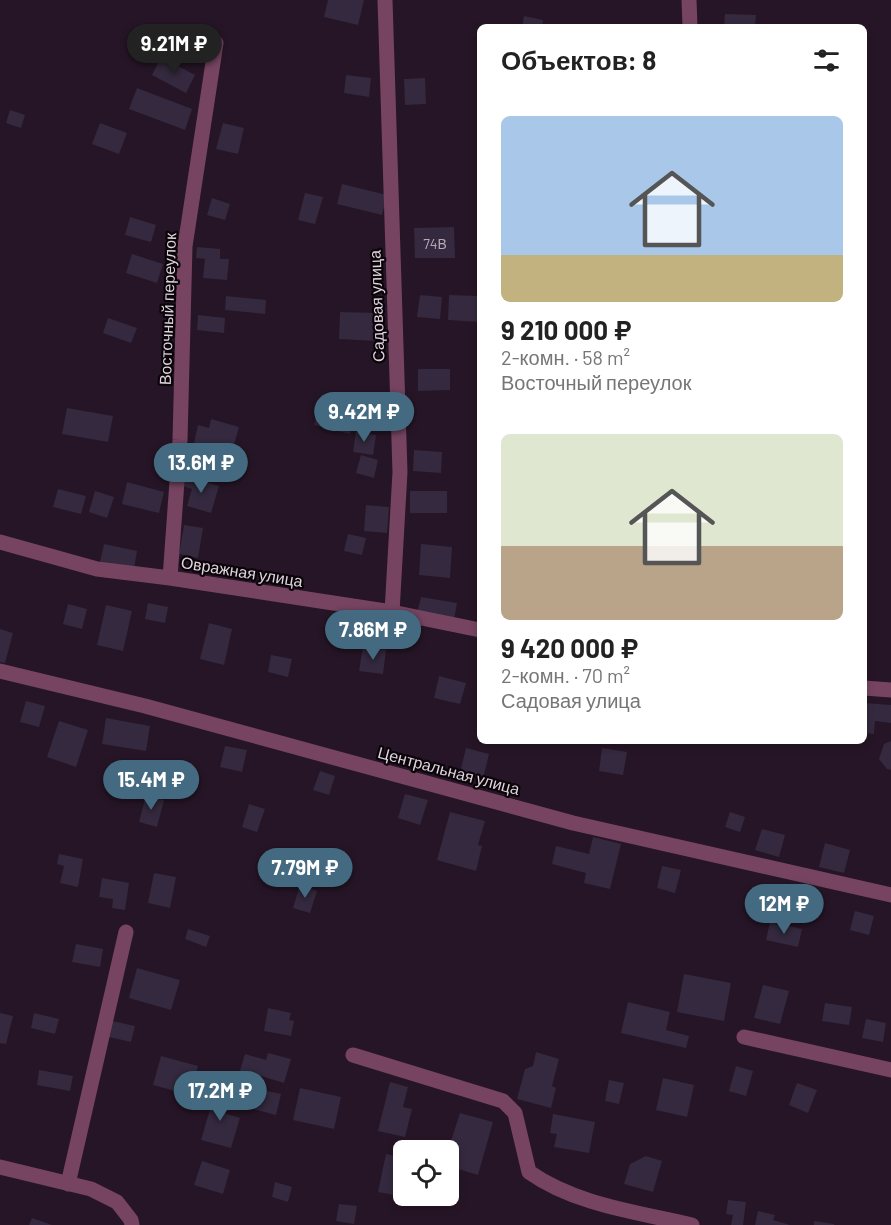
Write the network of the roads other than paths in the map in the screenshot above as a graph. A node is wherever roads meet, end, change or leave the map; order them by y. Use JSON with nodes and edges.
{"nodes":[{"id":1,"x":385,"y":0,"type":"edge"},
{"id":2,"x":689,"y":0,"type":"edge"},
{"id":3,"x":690,"y":24,"type":"edge"},
{"id":4,"x":216,"y":44,"type":"dead end"},
{"id":5,"x":0,"y":542,"type":"edge"},
{"id":6,"x":170,"y":578,"type":"junction"},
{"id":7,"x":392,"y":612,"type":"junction"},
{"id":8,"x":477,"y":629,"type":"edge"},
{"id":9,"x":0,"y":671,"type":"edge"},
{"id":10,"x":867,"y":688,"type":"edge"},
{"id":11,"x":891,"y":690,"type":"edge"},
{"id":12,"x":891,"y":895,"type":"edge"},
{"id":13,"x":126,"y":932,"type":"dead end"},
{"id":14,"x":744,"y":1036,"type":"dead end"},
{"id":15,"x":353,"y":1054,"type":"dead end"},
{"id":16,"x":891,"y":1070,"type":"edge"},
{"id":17,"x":0,"y":1167,"type":"edge"},
{"id":18,"x":68,"y":1184,"type":"junction"},
{"id":19,"x":132,"y":1225,"type":"edge"},
{"id":20,"x":692,"y":1225,"type":"edge"}],
"edges":[{"from":1,"to":7,"type":"street","name":"Садовая улица"},
{"from":2,"to":3,"type":"street"},
{"from":4,"to":6,"type":"street","name":"Восточный переулок"},
{"from":5,"to":6,"type":"street","name":"Овражная улица"},
{"from":6,"to":7,"type":"street","name":"Овражная улица"},
{"from":7,"to":8,"type":"street","name":"Овражная улица"},
{"from":9,"to":12,"type":"street","name":"Центральная улица"},
{"from":10,"to":11,"type":"street"},
{"from":13,"to":18,"type":"street"},
{"from":14,"to":16,"type":"street"},
{"from":15,"to":20,"type":"street"},
{"from":17,"to":18,"type":"street"},
{"from":18,"to":19,"type":"street"}]}
